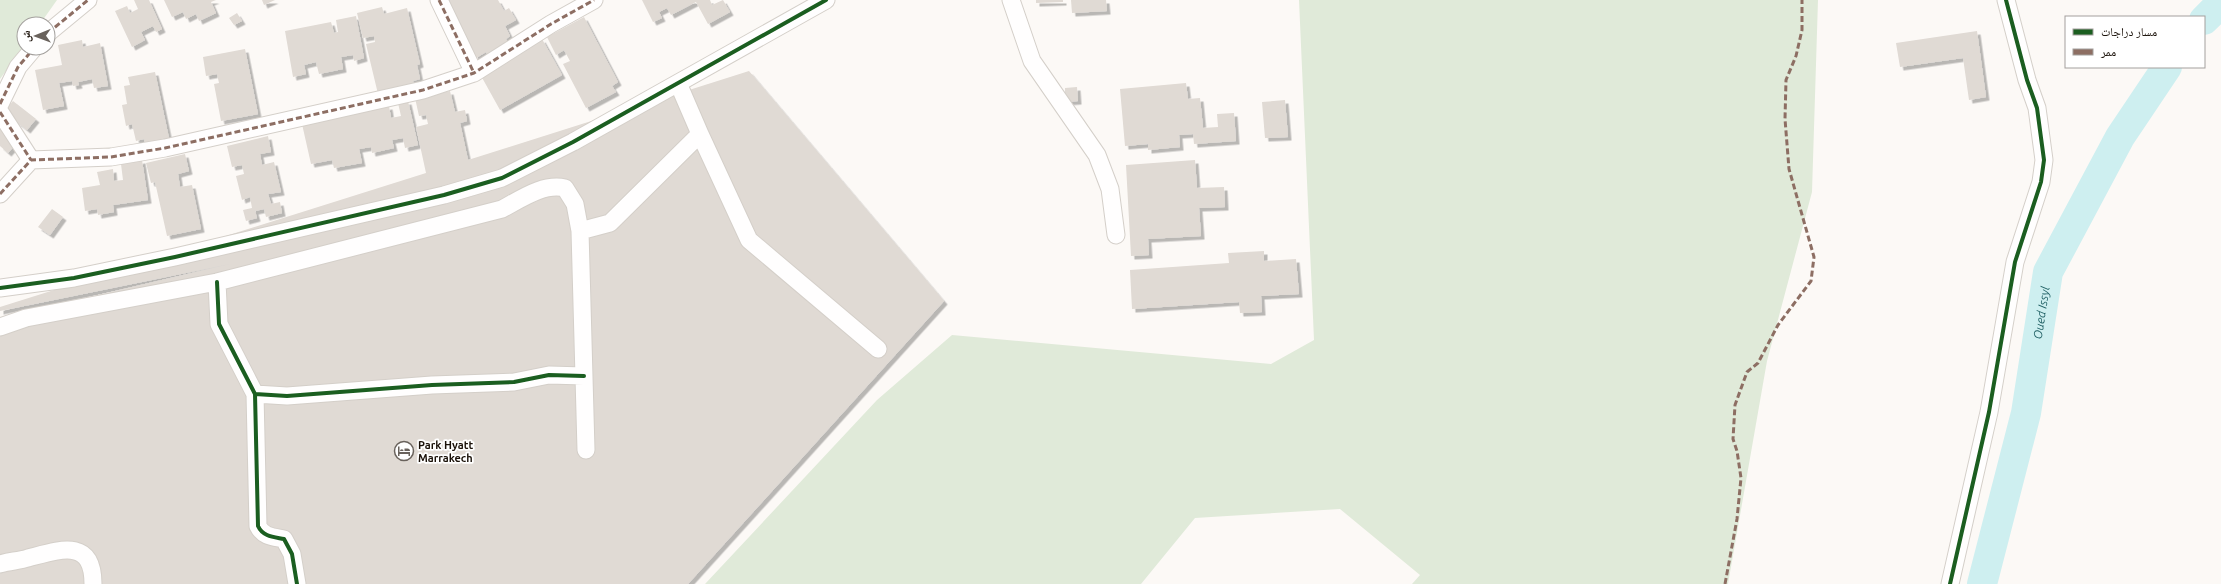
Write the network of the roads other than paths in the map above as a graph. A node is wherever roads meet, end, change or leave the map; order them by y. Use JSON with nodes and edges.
{"nodes":[{"id":1,"x":88,"y":0,"type":"edge"},
{"id":2,"x":439,"y":0,"type":"edge"},
{"id":3,"x":594,"y":0,"type":"edge"},
{"id":4,"x":826,"y":0,"type":"edge"},
{"id":5,"x":1011,"y":0,"type":"edge"},
{"id":6,"x":2006,"y":0,"type":"edge"},
{"id":7,"x":56,"y":26,"type":"edge"},
{"id":8,"x":27,"y":56,"type":"edge"},
{"id":9,"x":474,"y":73,"type":"junction"},
{"id":10,"x":678,"y":83,"type":"junction"},
{"id":11,"x":0,"y":104,"type":"edge"},
{"id":12,"x":0,"y":112,"type":"edge"},
{"id":13,"x":700,"y":134,"type":"junction"},
{"id":14,"x":32,"y":160,"type":"junction"},
{"id":15,"x":0,"y":194,"type":"edge"},
{"id":16,"x":580,"y":230,"type":"junction"},
{"id":17,"x":1116,"y":235,"type":"dead end"},
{"id":18,"x":217,"y":282,"type":"junction"},
{"id":19,"x":0,"y":288,"type":"edge"},
{"id":20,"x":0,"y":328,"type":"edge"},
{"id":21,"x":878,"y":349,"type":"dead end"},
{"id":22,"x":584,"y":376,"type":"junction"},
{"id":23,"x":255,"y":394,"type":"junction"},
{"id":24,"x":586,"y":450,"type":"dead end"},
{"id":25,"x":0,"y":564,"type":"edge"},
{"id":26,"x":93,"y":584,"type":"edge"},
{"id":27,"x":297,"y":584,"type":"edge"},
{"id":28,"x":1950,"y":584,"type":"edge"}],
"edges":[{"from":1,"to":7,"type":"street"},
{"from":2,"to":9,"type":"street"},
{"from":3,"to":9,"type":"street"},
{"from":4,"to":10,"type":"street"},
{"from":5,"to":17,"type":"street"},
{"from":6,"to":28,"type":"street"},
{"from":8,"to":11,"type":"street"},
{"from":9,"to":14,"type":"street"},
{"from":10,"to":13,"type":"street"},
{"from":10,"to":19,"type":"street"},
{"from":12,"to":14,"type":"street"},
{"from":13,"to":16,"type":"street"},
{"from":13,"to":21,"type":"street"},
{"from":14,"to":15,"type":"street"},
{"from":16,"to":18,"type":"street"},
{"from":16,"to":22,"type":"street"},
{"from":18,"to":20,"type":"street"},
{"from":18,"to":23,"type":"street"},
{"from":22,"to":23,"type":"street"},
{"from":22,"to":24,"type":"street"},
{"from":23,"to":27,"type":"street"},
{"from":25,"to":26,"type":"street"}]}
